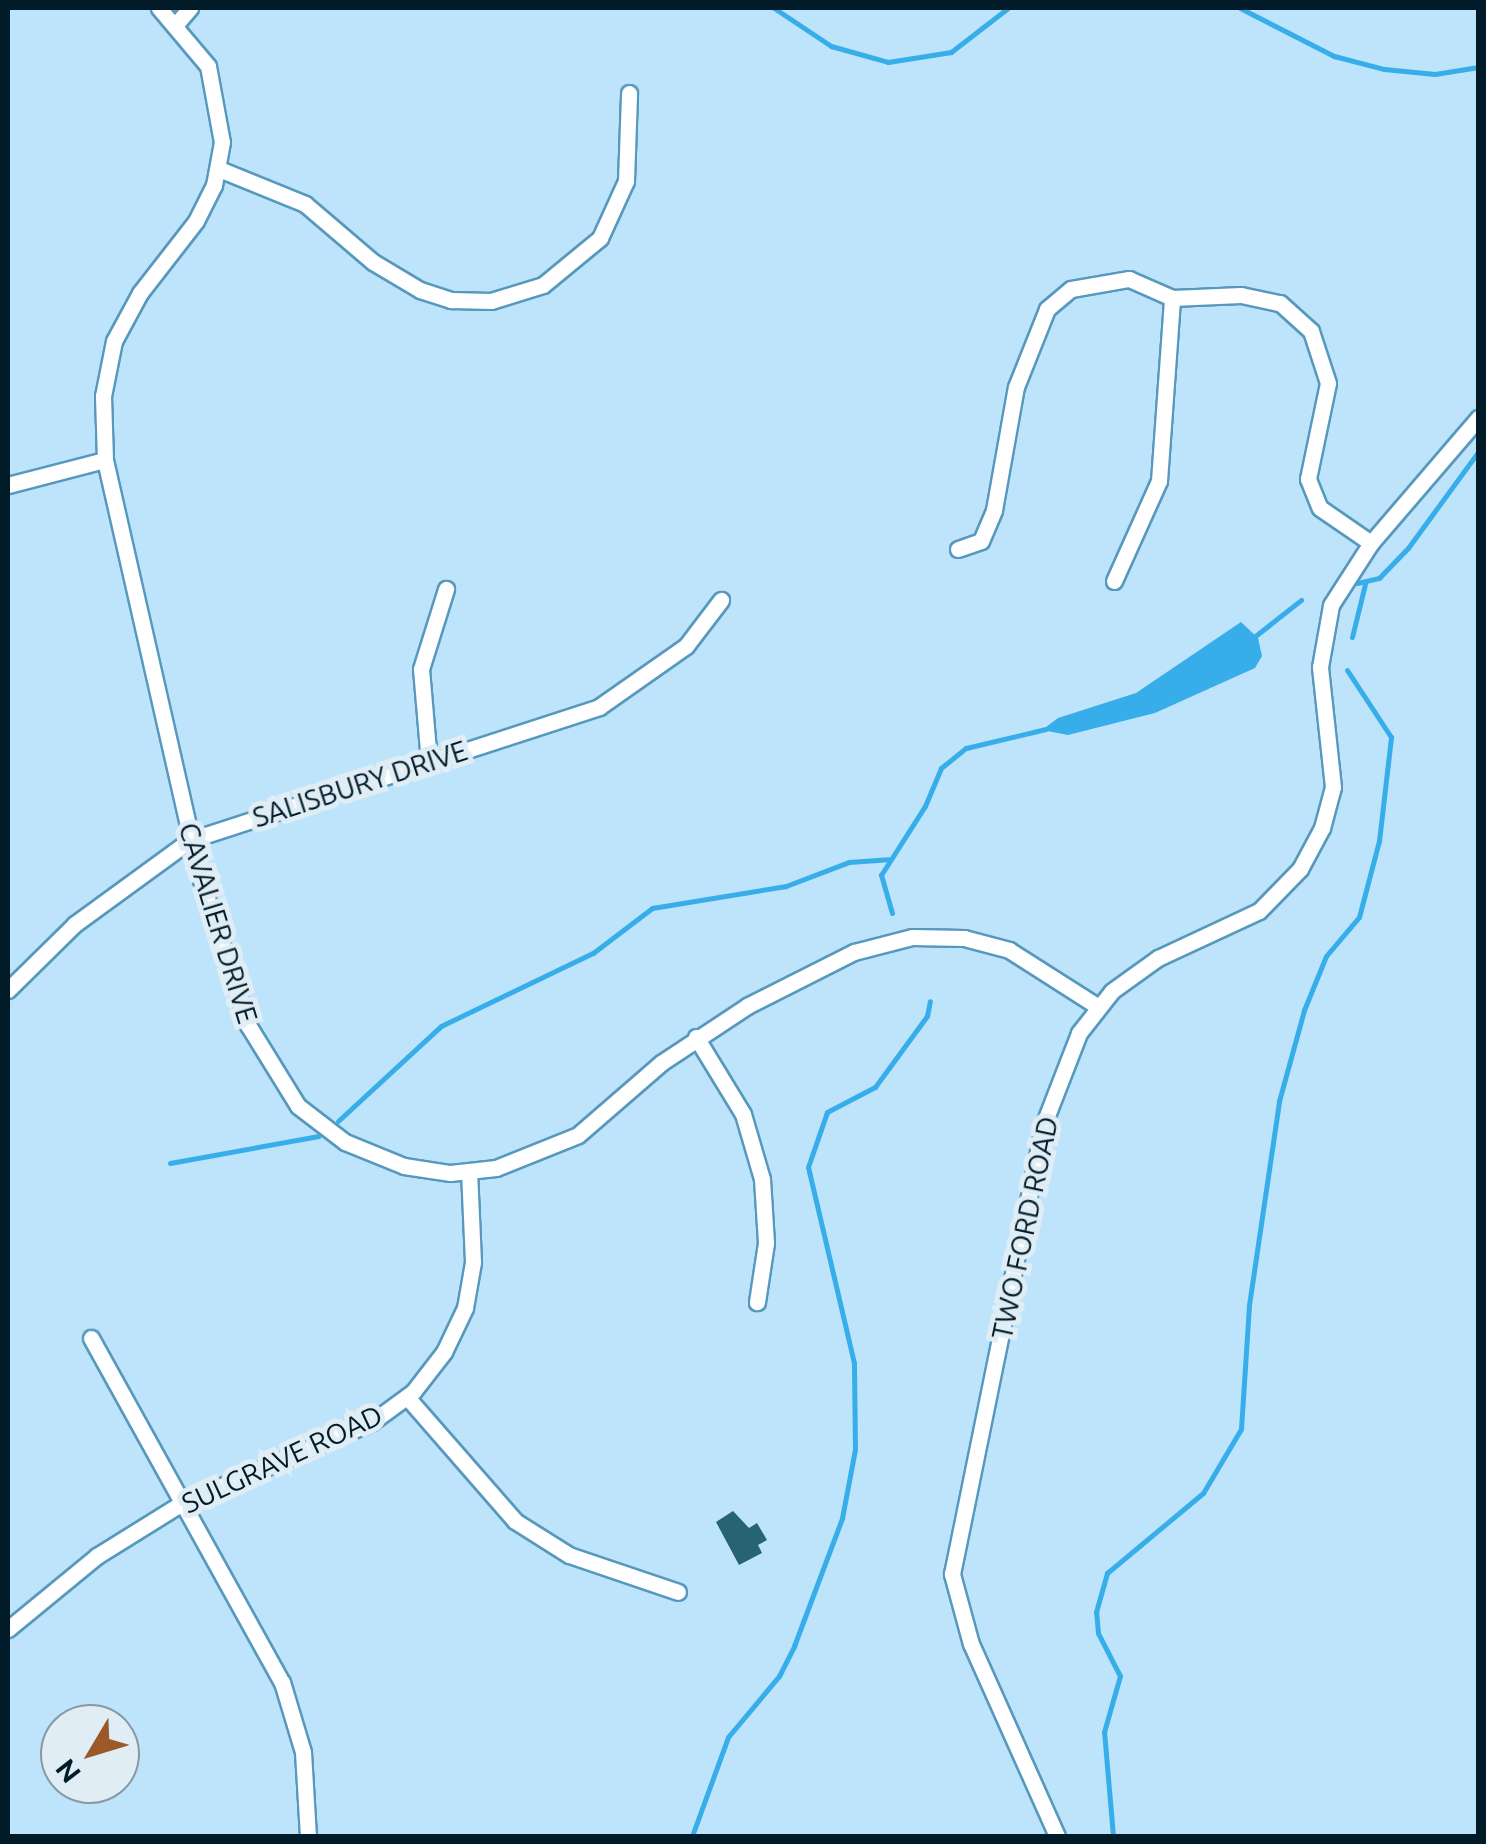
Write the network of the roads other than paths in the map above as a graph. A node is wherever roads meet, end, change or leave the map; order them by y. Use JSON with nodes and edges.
{"nodes":[{"id":1,"x":158,"y":8,"type":"edge"},
{"id":2,"x":190,"y":8,"type":"edge"},
{"id":3,"x":177,"y":23,"type":"junction"},
{"id":4,"x":629,"y":94,"type":"dead end"},
{"id":5,"x":219,"y":169,"type":"junction"},
{"id":6,"x":1172,"y":298,"type":"junction"},
{"id":7,"x":1478,"y":418,"type":"edge"},
{"id":8,"x":105,"y":460,"type":"junction"},
{"id":9,"x":8,"y":485,"type":"edge"},
{"id":10,"x":1371,"y":542,"type":"junction"},
{"id":11,"x":958,"y":549,"type":"dead end"},
{"id":12,"x":1114,"y":581,"type":"dead end"},
{"id":13,"x":446,"y":589,"type":"dead end"},
{"id":14,"x":722,"y":600,"type":"dead end"},
{"id":15,"x":429,"y":762,"type":"junction"},
{"id":16,"x":190,"y":840,"type":"junction"},
{"id":17,"x":8,"y":990,"type":"edge"},
{"id":18,"x":1097,"y":1006,"type":"junction"},
{"id":19,"x":696,"y":1037,"type":"junction"},
{"id":20,"x":469,"y":1172,"type":"junction"},
{"id":21,"x":757,"y":1302,"type":"dead end"},
{"id":22,"x":91,"y":1338,"type":"dead end"},
{"id":23,"x":407,"y":1398,"type":"junction"},
{"id":24,"x":182,"y":1503,"type":"junction"},
{"id":25,"x":678,"y":1592,"type":"dead end"},
{"id":26,"x":8,"y":1630,"type":"edge"},
{"id":27,"x":308,"y":1836,"type":"edge"},
{"id":28,"x":1056,"y":1836,"type":"edge"}],
"edges":[{"from":1,"to":3,"type":"street","name":"CAVALIER DRIVE"},
{"from":2,"to":3,"type":"street"},
{"from":3,"to":5,"type":"street","name":"CAVALIER DRIVE"},
{"from":4,"to":5,"type":"street"},
{"from":5,"to":8,"type":"street","name":"CAVALIER DRIVE"},
{"from":6,"to":10,"type":"street"},
{"from":6,"to":11,"type":"street"},
{"from":6,"to":12,"type":"street"},
{"from":7,"to":10,"type":"street","name":"TWO FORD ROAD"},
{"from":8,"to":9,"type":"street"},
{"from":8,"to":16,"type":"street","name":"CAVALIER DRIVE"},
{"from":10,"to":18,"type":"street","name":"TWO FORD ROAD"},
{"from":13,"to":15,"type":"street"},
{"from":14,"to":15,"type":"street","name":"SALISBURY DRIVE"},
{"from":15,"to":16,"type":"street","name":"SALISBURY DRIVE"},
{"from":16,"to":17,"type":"street","name":"SALISBURY DRIVE"},
{"from":16,"to":20,"type":"street","name":"CAVALIER DRIVE"},
{"from":18,"to":19,"type":"street","name":"CAVALIER DRIVE"},
{"from":18,"to":28,"type":"street","name":"TWO FORD ROAD"},
{"from":19,"to":20,"type":"street","name":"CAVALIER DRIVE"},
{"from":19,"to":21,"type":"street"},
{"from":20,"to":23,"type":"street","name":"SULGRAVE ROAD"},
{"from":22,"to":24,"type":"street"},
{"from":23,"to":24,"type":"street","name":"SULGRAVE ROAD"},
{"from":23,"to":25,"type":"street"},
{"from":24,"to":26,"type":"street","name":"SULGRAVE ROAD"},
{"from":24,"to":27,"type":"street"}]}
